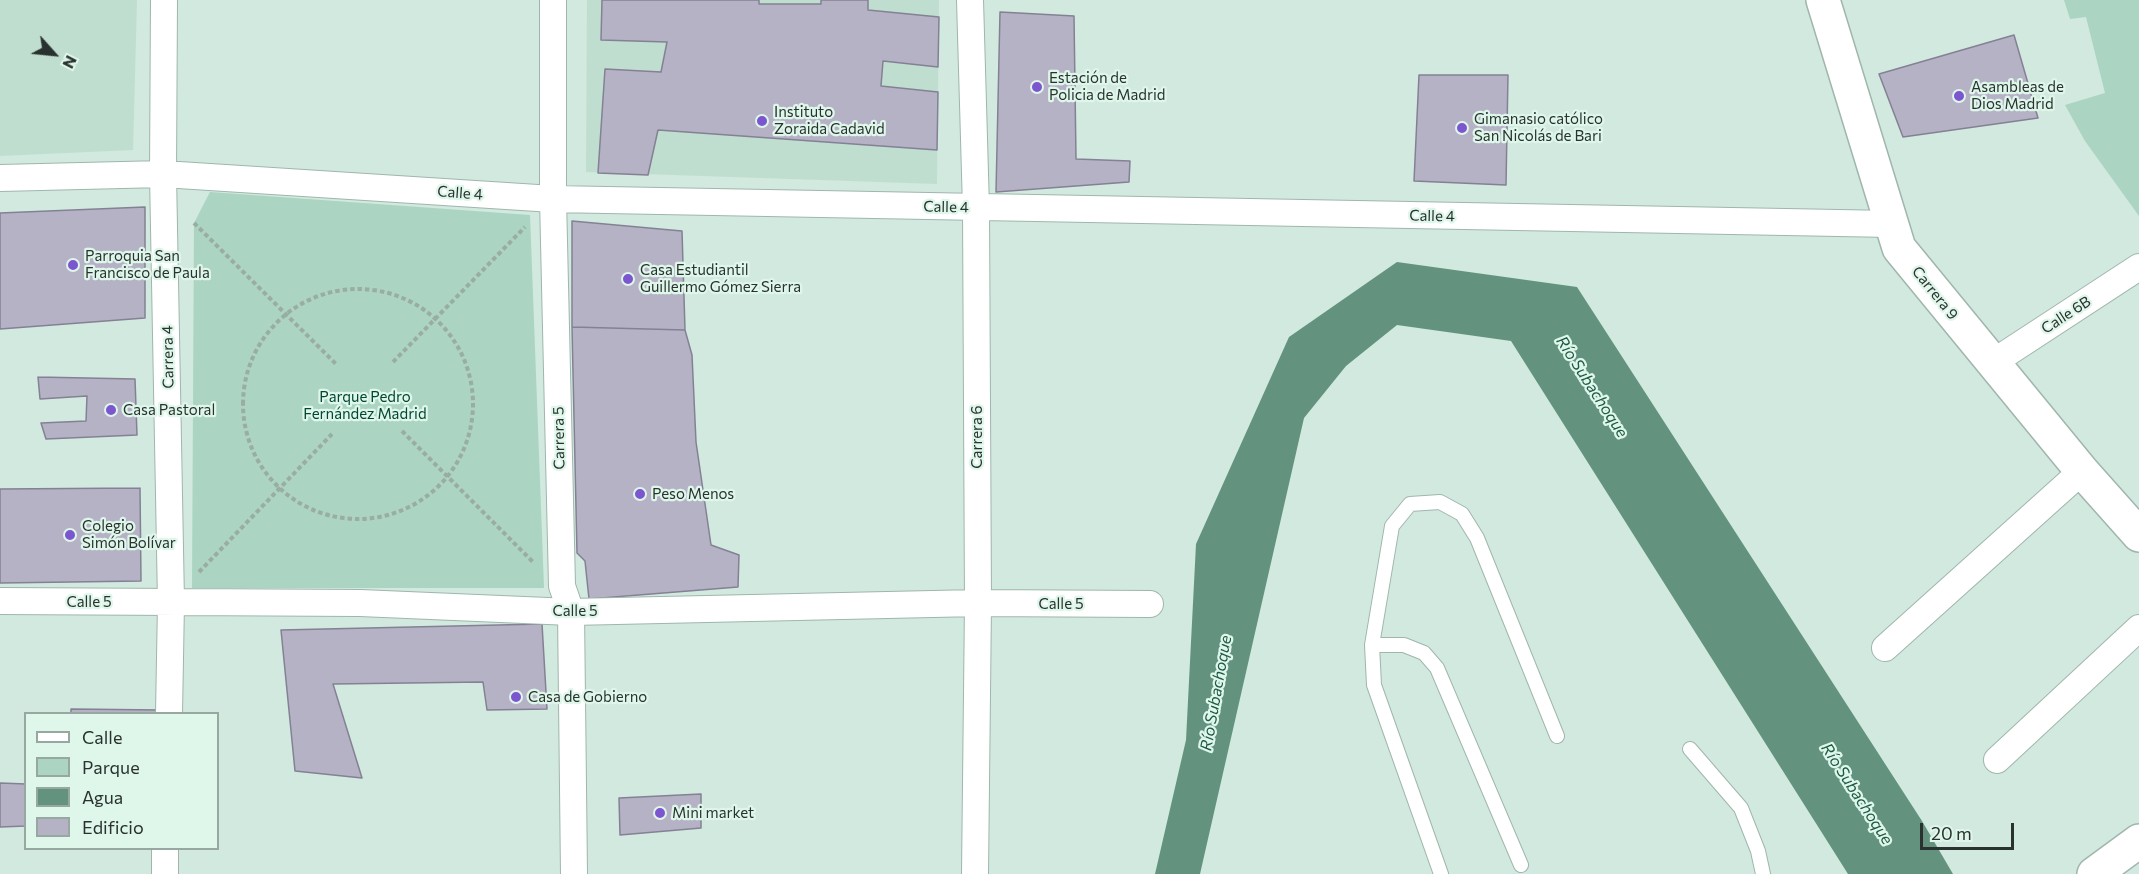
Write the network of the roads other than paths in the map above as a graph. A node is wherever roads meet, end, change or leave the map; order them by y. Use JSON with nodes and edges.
{"nodes":[{"id":1,"x":164,"y":0,"type":"edge"},
{"id":2,"x":553,"y":0,"type":"edge"},
{"id":3,"x":970,"y":0,"type":"edge"},
{"id":4,"x":1823,"y":0,"type":"edge"},
{"id":5,"x":0,"y":178,"type":"edge"},
{"id":6,"x":163,"y":184,"type":"junction"},
{"id":7,"x":553,"y":199,"type":"junction"},
{"id":8,"x":976,"y":207,"type":"junction"},
{"id":9,"x":1892,"y":224,"type":"junction"},
{"id":10,"x":2139,"y":267,"type":"edge"},
{"id":11,"x":1992,"y":363,"type":"junction"},
{"id":12,"x":2082,"y":471,"type":"junction"},
{"id":13,"x":2139,"y":535,"type":"edge"},
{"id":14,"x":0,"y":602,"type":"edge"},
{"id":15,"x":171,"y":602,"type":"junction"},
{"id":16,"x":978,"y":603,"type":"junction"},
{"id":17,"x":1150,"y":604,"type":"dead end"},
{"id":18,"x":571,"y":612,"type":"junction"},
{"id":19,"x":2139,"y":628,"type":"edge"},
{"id":20,"x":1372,"y":645,"type":"junction"},
{"id":21,"x":1885,"y":648,"type":"dead end"},
{"id":22,"x":169,"y":712,"type":"edge"},
{"id":23,"x":1557,"y":736,"type":"dead end"},
{"id":24,"x":1690,"y":749,"type":"dead end"},
{"id":25,"x":1997,"y":760,"type":"dead end"},
{"id":26,"x":2135,"y":848,"type":"edge"},
{"id":27,"x":165,"y":850,"type":"edge"},
{"id":28,"x":1521,"y":865,"type":"dead end"},
{"id":29,"x":165,"y":874,"type":"edge"},
{"id":30,"x":574,"y":874,"type":"edge"},
{"id":31,"x":975,"y":874,"type":"edge"},
{"id":32,"x":1441,"y":874,"type":"edge"},
{"id":33,"x":1763,"y":874,"type":"edge"},
{"id":34,"x":2094,"y":874,"type":"edge"}],
"edges":[{"from":1,"to":6,"type":"street","name":"Carrera 4"},
{"from":2,"to":7,"type":"street","name":"Carrera 5"},
{"from":3,"to":8,"type":"street","name":"Carrera 6"},
{"from":4,"to":9,"type":"street","name":"Carrera 9"},
{"from":5,"to":6,"type":"street","name":"Calle 4"},
{"from":6,"to":7,"type":"street","name":"Calle 4"},
{"from":6,"to":15,"type":"street","name":"Carrera 4"},
{"from":7,"to":8,"type":"street","name":"Calle 4"},
{"from":7,"to":18,"type":"street","name":"Carrera 5"},
{"from":8,"to":9,"type":"street","name":"Calle 4"},
{"from":8,"to":16,"type":"street","name":"Carrera 6"},
{"from":9,"to":11,"type":"street","name":"Carrera 9"},
{"from":10,"to":11,"type":"street","name":"Calle 6B"},
{"from":11,"to":12,"type":"street","name":"Carrera 9"},
{"from":12,"to":13,"type":"street","name":"Carrera 9"},
{"from":12,"to":21,"type":"street"},
{"from":14,"to":15,"type":"street","name":"Calle 5"},
{"from":15,"to":18,"type":"street","name":"Calle 5"},
{"from":15,"to":22,"type":"street","name":"Carrera 4"},
{"from":16,"to":17,"type":"street","name":"Calle 5"},
{"from":16,"to":18,"type":"street","name":"Calle 5"},
{"from":16,"to":31,"type":"street","name":"Carrera 6"},
{"from":18,"to":30,"type":"street","name":"Carrera 5"},
{"from":19,"to":25,"type":"street"},
{"from":20,"to":23,"type":"lane"},
{"from":20,"to":28,"type":"lane"},
{"from":20,"to":32,"type":"lane"},
{"from":24,"to":33,"type":"lane"},
{"from":26,"to":34,"type":"street"},
{"from":27,"to":29,"type":"street"}]}
